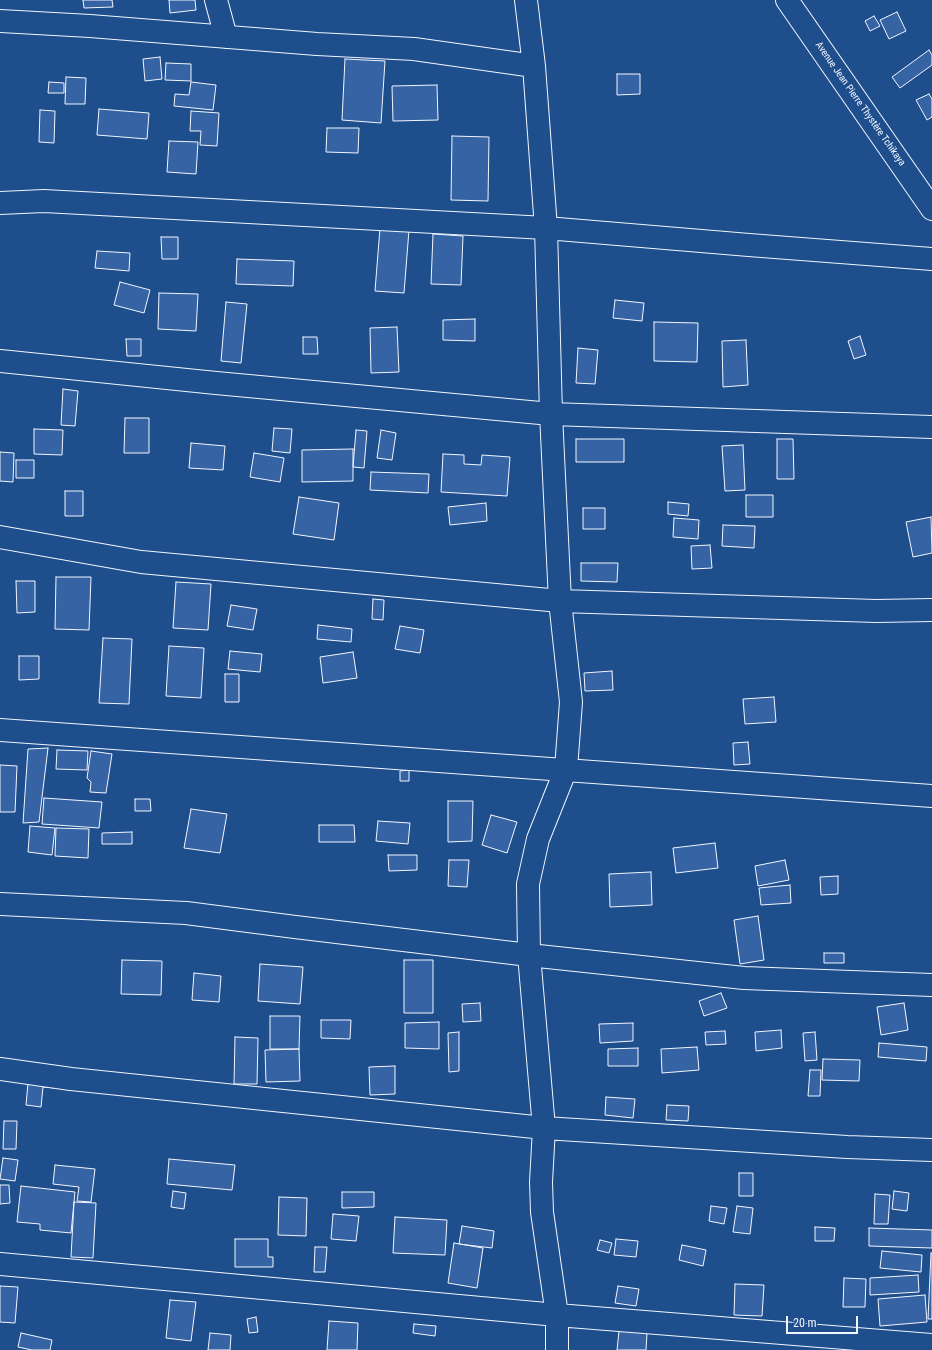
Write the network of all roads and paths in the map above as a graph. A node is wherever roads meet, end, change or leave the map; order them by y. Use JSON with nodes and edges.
{"nodes":[{"id":1,"x":216,"y":0,"type":"edge"},
{"id":2,"x":526,"y":0,"type":"edge"},
{"id":3,"x":787,"y":0,"type":"edge"},
{"id":4,"x":0,"y":21,"type":"edge"},
{"id":5,"x":226,"y":37,"type":"junction"},
{"id":6,"x":534,"y":66,"type":"junction"},
{"id":7,"x":0,"y":203,"type":"edge"},
{"id":8,"x":932,"y":209,"type":"edge"},
{"id":9,"x":546,"y":228,"type":"junction"},
{"id":10,"x":932,"y":259,"type":"edge"},
{"id":11,"x":0,"y":361,"type":"edge"},
{"id":12,"x":551,"y":414,"type":"junction"},
{"id":13,"x":932,"y":427,"type":"edge"},
{"id":14,"x":0,"y":537,"type":"edge"},
{"id":15,"x":560,"y":601,"type":"junction"},
{"id":16,"x":932,"y":610,"type":"edge"},
{"id":17,"x":0,"y":730,"type":"edge"},
{"id":18,"x":566,"y":769,"type":"junction"},
{"id":19,"x":932,"y":796,"type":"edge"},
{"id":20,"x":0,"y":904,"type":"edge"},
{"id":21,"x":529,"y":955,"type":"junction"},
{"id":22,"x":932,"y":985,"type":"edge"},
{"id":23,"x":0,"y":1069,"type":"edge"},
{"id":24,"x":544,"y":1128,"type":"junction"},
{"id":25,"x":932,"y":1150,"type":"edge"},
{"id":26,"x":0,"y":1264,"type":"edge"},
{"id":27,"x":557,"y":1315,"type":"junction"},
{"id":28,"x":932,"y":1345,"type":"edge"},
{"id":29,"x":558,"y":1350,"type":"edge"}],
"edges":[{"from":1,"to":5,"type":"street"},
{"from":2,"to":6,"type":"street"},
{"from":3,"to":8,"type":"street","name":"Avenue Jean Pierre Thystère Tchikaya"},
{"from":4,"to":5,"type":"street"},
{"from":5,"to":6,"type":"street"},
{"from":6,"to":9,"type":"street"},
{"from":7,"to":9,"type":"street"},
{"from":9,"to":10,"type":"street"},
{"from":9,"to":12,"type":"street"},
{"from":11,"to":12,"type":"street"},
{"from":12,"to":13,"type":"street"},
{"from":12,"to":15,"type":"street"},
{"from":14,"to":15,"type":"street"},
{"from":15,"to":16,"type":"street"},
{"from":15,"to":18,"type":"street"},
{"from":17,"to":18,"type":"street"},
{"from":18,"to":19,"type":"street"},
{"from":18,"to":21,"type":"street"},
{"from":20,"to":21,"type":"street"},
{"from":21,"to":22,"type":"street"},
{"from":21,"to":24,"type":"street"},
{"from":23,"to":24,"type":"street"},
{"from":24,"to":25,"type":"street"},
{"from":24,"to":27,"type":"street"},
{"from":26,"to":27,"type":"street"},
{"from":27,"to":28,"type":"street"},
{"from":27,"to":29,"type":"street"}]}
